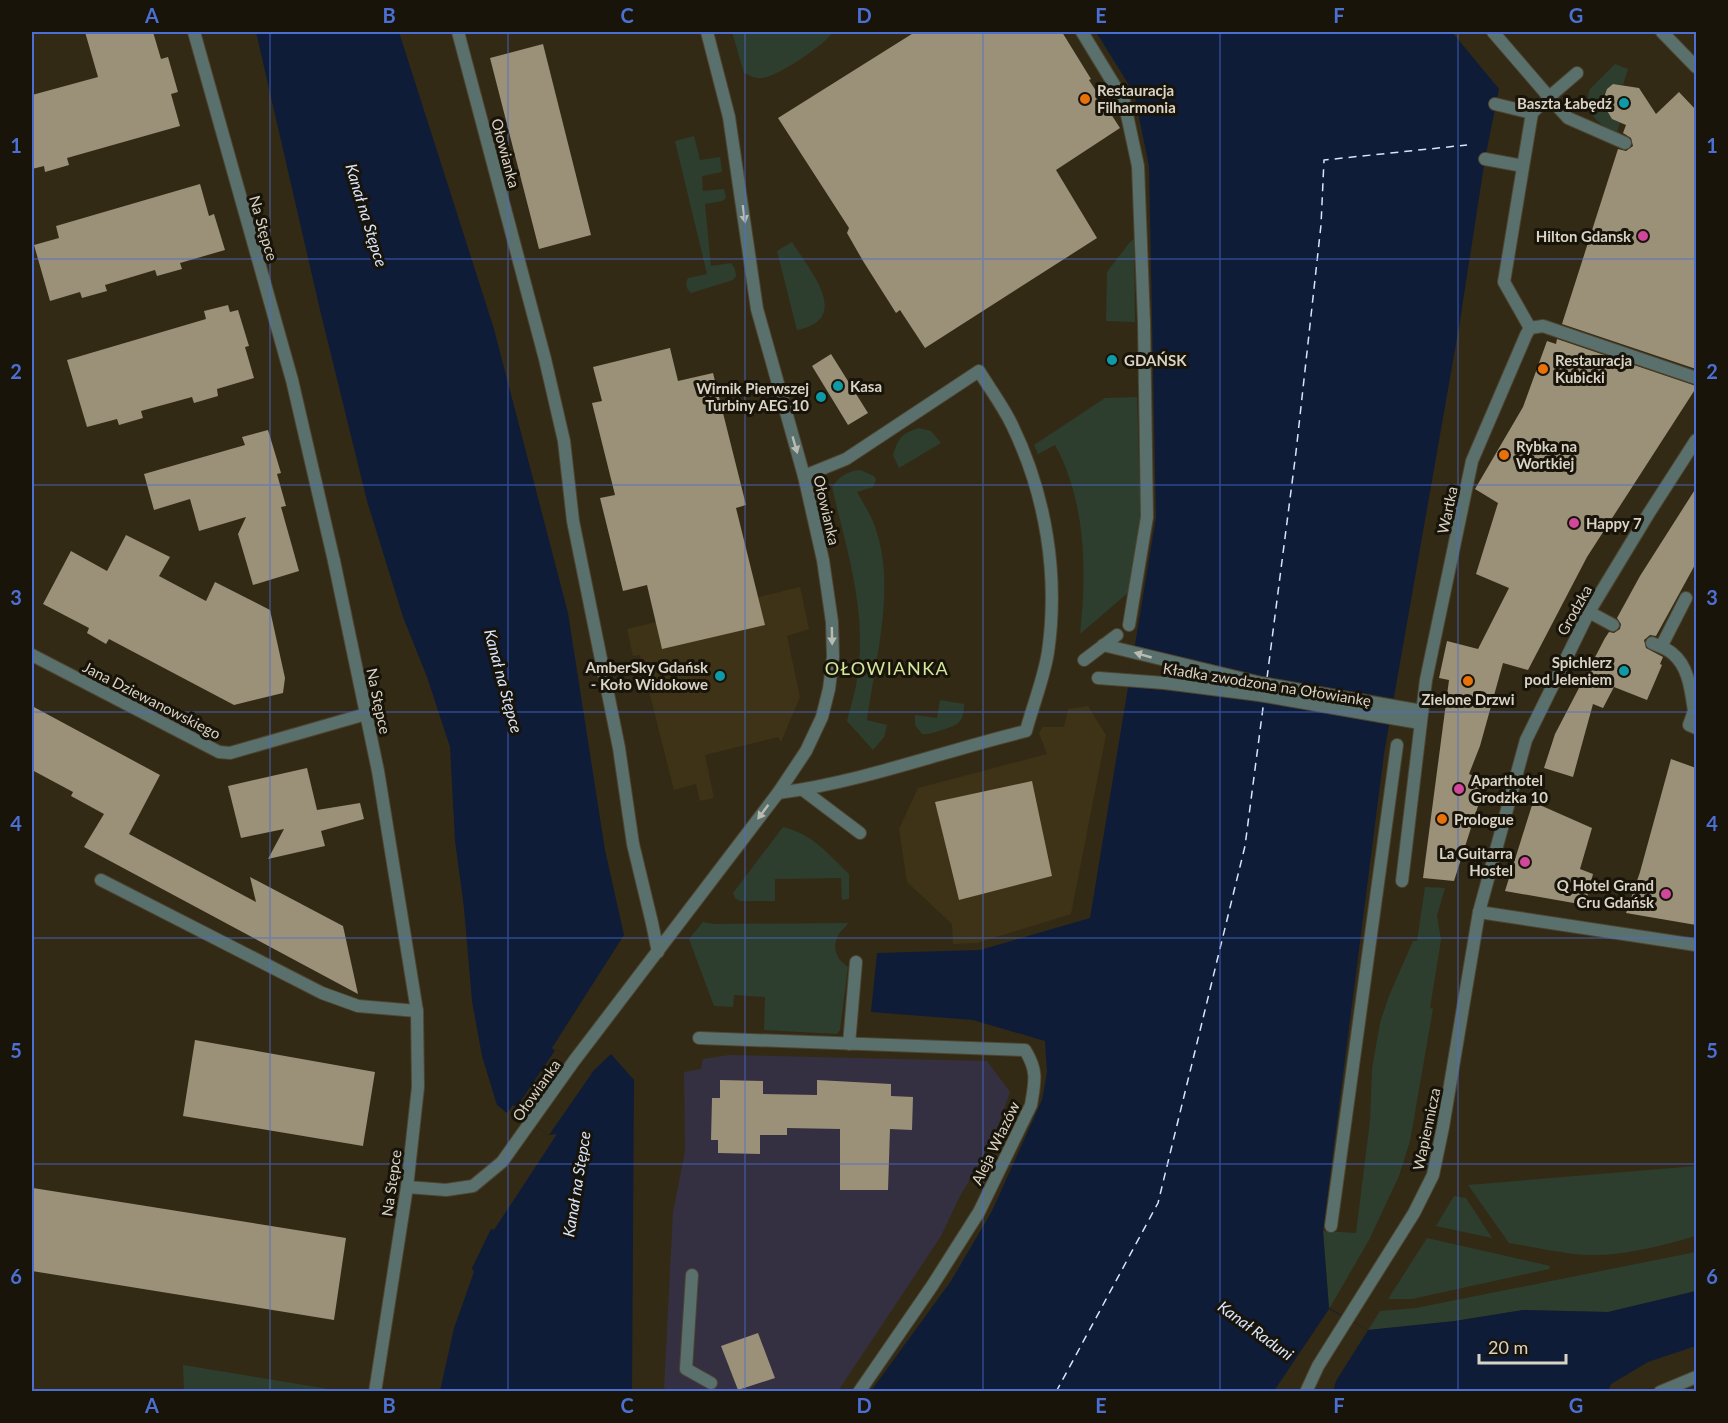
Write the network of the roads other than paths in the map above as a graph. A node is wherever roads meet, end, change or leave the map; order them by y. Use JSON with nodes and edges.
{"nodes":[{"id":1,"x":194,"y":32,"type":"edge"},
{"id":2,"x":458,"y":32,"type":"edge"},
{"id":3,"x":707,"y":32,"type":"edge"},
{"id":4,"x":1082,"y":32,"type":"edge"},
{"id":5,"x":1493,"y":32,"type":"edge"},
{"id":6,"x":1662,"y":32,"type":"edge"},
{"id":7,"x":1694,"y":59,"type":"edge"},
{"id":8,"x":1578,"y":73,"type":"dead end"},
{"id":9,"x":1495,"y":104,"type":"dead end"},
{"id":10,"x":1542,"y":104,"type":"junction"},
{"id":11,"x":1625,"y":143,"type":"dead end"},
{"id":12,"x":1485,"y":159,"type":"dead end"},
{"id":13,"x":1523,"y":166,"type":"junction"},
{"id":14,"x":1530,"y":328,"type":"junction"},
{"id":15,"x":1696,"y":378,"type":"edge"},
{"id":16,"x":1696,"y":440,"type":"edge"},
{"id":17,"x":804,"y":476,"type":"junction"},
{"id":18,"x":1686,"y":598,"type":"dead end"},
{"id":19,"x":1588,"y":612,"type":"junction"},
{"id":20,"x":1129,"y":625,"type":"dead end"},
{"id":21,"x":1613,"y":625,"type":"dead end"},
{"id":22,"x":32,"y":655,"type":"edge"},
{"id":23,"x":1695,"y":708,"type":"edge"},
{"id":24,"x":366,"y":714,"type":"junction"},
{"id":25,"x":1416,"y":716,"type":"junction"},
{"id":26,"x":1696,"y":728,"type":"edge"},
{"id":27,"x":1397,"y":745,"type":"dead end"},
{"id":28,"x":803,"y":789,"type":"junction"},
{"id":29,"x":778,"y":793,"type":"junction"},
{"id":30,"x":860,"y":833,"type":"dead end"},
{"id":31,"x":101,"y":880,"type":"dead end"},
{"id":32,"x":1402,"y":881,"type":"dead end"},
{"id":33,"x":1479,"y":912,"type":"junction"},
{"id":34,"x":1696,"y":945,"type":"edge"},
{"id":35,"x":658,"y":952,"type":"junction"},
{"id":36,"x":856,"y":962,"type":"dead end"},
{"id":37,"x":417,"y":1011,"type":"junction"},
{"id":38,"x":699,"y":1038,"type":"dead end"},
{"id":39,"x":849,"y":1044,"type":"junction"},
{"id":40,"x":407,"y":1187,"type":"junction"},
{"id":41,"x":1331,"y":1226,"type":"dead end"},
{"id":42,"x":692,"y":1275,"type":"dead end"},
{"id":43,"x":1696,"y":1377,"type":"edge"},
{"id":44,"x":711,"y":1383,"type":"dead end"},
{"id":45,"x":375,"y":1392,"type":"edge"},
{"id":46,"x":859,"y":1392,"type":"edge"},
{"id":47,"x":1306,"y":1392,"type":"edge"},
{"id":48,"x":1660,"y":1392,"type":"edge"}],
"edges":[{"from":1,"to":24,"type":"street","name":"Na Stępce"},
{"from":2,"to":35,"type":"street","name":"Ołowianka"},
{"from":3,"to":17,"type":"street","name":"Ołowianka","one_way":true},
{"from":4,"to":20,"type":"street"},
{"from":5,"to":10,"type":"street"},
{"from":6,"to":7,"type":"street"},
{"from":8,"to":10,"type":"street"},
{"from":9,"to":10,"type":"street"},
{"from":10,"to":11,"type":"street"},
{"from":10,"to":13,"type":"street"},
{"from":12,"to":13,"type":"street"},
{"from":13,"to":14,"type":"street"},
{"from":14,"to":15,"type":"street"},
{"from":14,"to":25,"type":"street","name":"Wartka"},
{"from":16,"to":19,"type":"street","name":"Grodzka"},
{"from":17,"to":28,"type":"street"},
{"from":17,"to":29,"type":"street","name":"Ołowianka","one_way":true},
{"from":18,"to":23,"type":"street"},
{"from":19,"to":21,"type":"street"},
{"from":19,"to":33,"type":"street","name":"Grodzka"},
{"from":22,"to":24,"type":"street","name":"Jana Dziewanowskiego"},
{"from":23,"to":26,"type":"street"},
{"from":24,"to":37,"type":"street","name":"Na Stępce"},
{"from":25,"to":25,"type":"street","name":"Kładka zwodzona na Ołowiankę","one_way":true},
{"from":25,"to":32,"type":"street","name":"Wartka"},
{"from":27,"to":41,"type":"street"},
{"from":28,"to":29,"type":"street"},
{"from":28,"to":30,"type":"street"},
{"from":29,"to":35,"type":"street","name":"Ołowianka","one_way":true},
{"from":31,"to":37,"type":"street"},
{"from":33,"to":34,"type":"street"},
{"from":33,"to":47,"type":"street","name":"Wapiennicza"},
{"from":35,"to":40,"type":"street","name":"Ołowianka"},
{"from":36,"to":39,"type":"street"},
{"from":37,"to":40,"type":"street","name":"Na Stępce"},
{"from":38,"to":39,"type":"street","name":"Aleja Włazów"},
{"from":39,"to":46,"type":"street","name":"Aleja Włazów"},
{"from":40,"to":45,"type":"street","name":"Na Stępce"},
{"from":42,"to":44,"type":"street"},
{"from":43,"to":48,"type":"street"}]}
